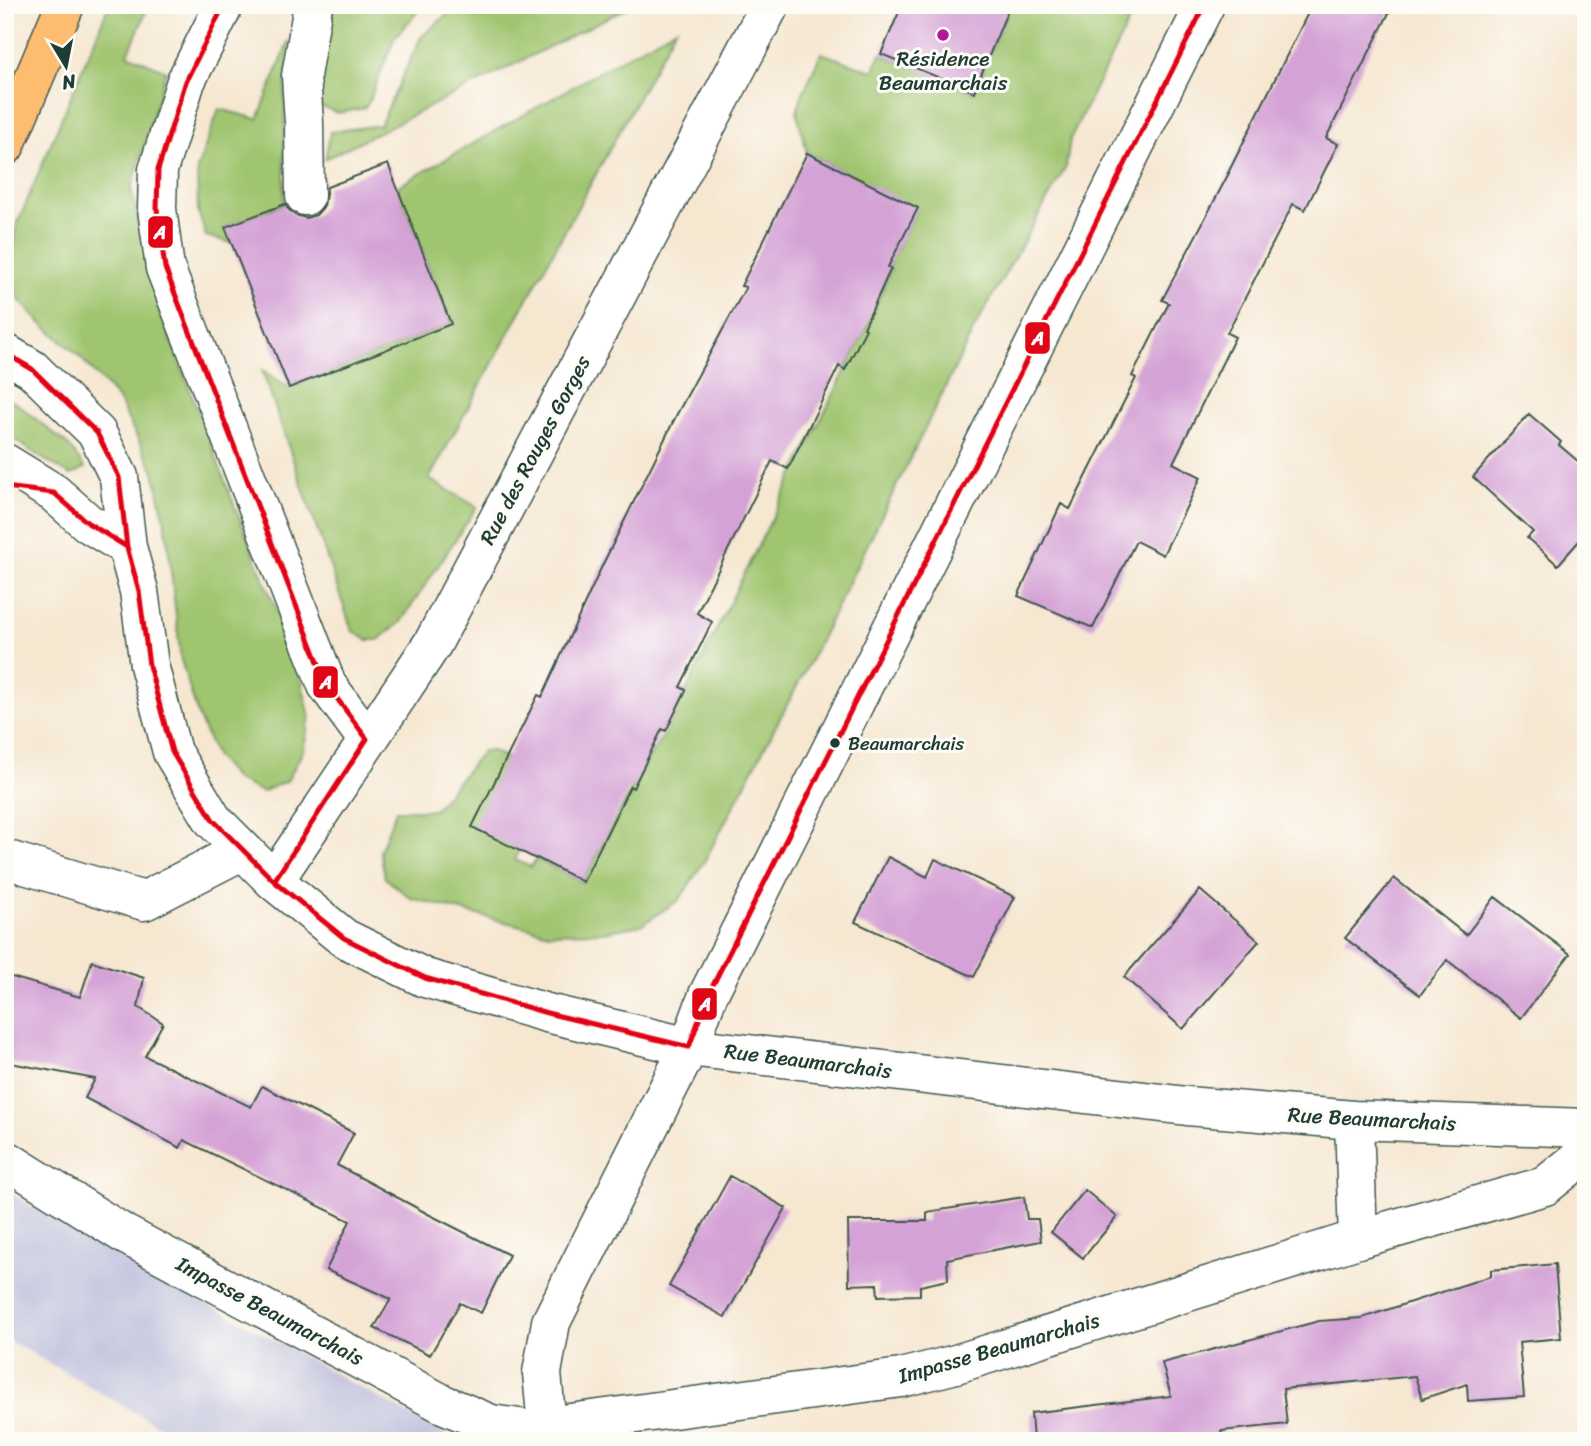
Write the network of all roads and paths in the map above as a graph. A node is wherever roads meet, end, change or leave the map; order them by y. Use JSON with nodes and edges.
{"nodes":[{"id":1,"x":65,"y":5,"type":"edge"},
{"id":2,"x":224,"y":5,"type":"edge"},
{"id":3,"x":313,"y":5,"type":"edge"},
{"id":4,"x":770,"y":5,"type":"edge"},
{"id":5,"x":1205,"y":5,"type":"edge"},
{"id":6,"x":5,"y":146,"type":"edge"},
{"id":7,"x":305,"y":196,"type":"dead end"},
{"id":8,"x":5,"y":353,"type":"edge"},
{"id":9,"x":5,"y":463,"type":"edge"},
{"id":10,"x":5,"y":487,"type":"edge"},
{"id":11,"x":54,"y":493,"type":"junction"},
{"id":12,"x":127,"y":547,"type":"junction"},
{"id":13,"x":368,"y":739,"type":"junction"},
{"id":14,"x":243,"y":850,"type":"junction"},
{"id":15,"x":5,"y":859,"type":"edge"},
{"id":16,"x":274,"y":881,"type":"junction"},
{"id":17,"x":689,"y":1047,"type":"junction"},
{"id":18,"x":1353,"y":1120,"type":"junction"},
{"id":19,"x":1586,"y":1128,"type":"edge"},
{"id":20,"x":1586,"y":1153,"type":"edge"},
{"id":21,"x":5,"y":1159,"type":"edge"},
{"id":22,"x":1358,"y":1239,"type":"junction"},
{"id":23,"x":547,"y":1426,"type":"junction"}],
"edges":[{"from":1,"to":6,"type":"main road"},
{"from":2,"to":13,"type":"street"},
{"from":3,"to":7,"type":"street"},
{"from":4,"to":13,"type":"street","name":"Rue des Rouges Gorges"},
{"from":5,"to":17,"type":"street"},
{"from":8,"to":12,"type":"street","name":"Rue Beaumarchais"},
{"from":9,"to":11,"type":"street"},
{"from":10,"to":11,"type":"street"},
{"from":11,"to":12,"type":"street"},
{"from":12,"to":14,"type":"street","name":"Rue Beaumarchais"},
{"from":13,"to":16,"type":"street","name":"Rue des Rouges Gorges"},
{"from":14,"to":15,"type":"street"},
{"from":14,"to":16,"type":"street","name":"Rue Beaumarchais"},
{"from":16,"to":17,"type":"street","name":"Rue Beaumarchais"},
{"from":17,"to":18,"type":"street","name":"Rue Beaumarchais"},
{"from":17,"to":23,"type":"street"},
{"from":18,"to":19,"type":"street","name":"Rue Beaumarchais"},
{"from":18,"to":22,"type":"street"},
{"from":20,"to":22,"type":"street","name":"Impasse Beaumarchais"},
{"from":21,"to":23,"type":"street","name":"Impasse Beaumarchais"},
{"from":22,"to":23,"type":"street","name":"Impasse Beaumarchais"}]}
